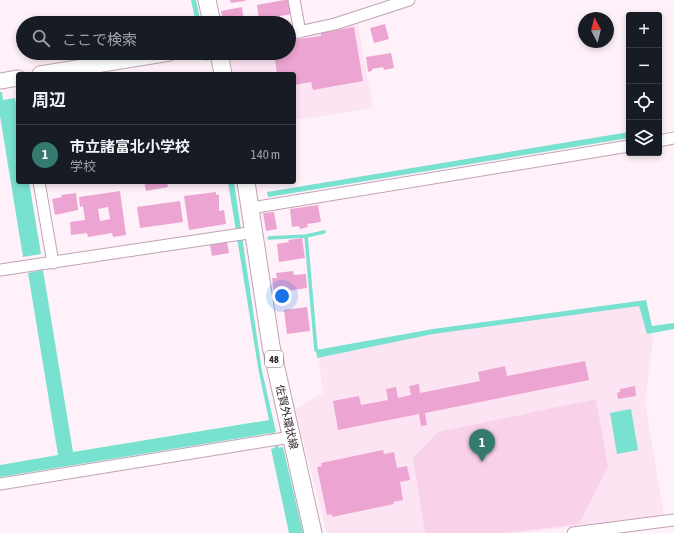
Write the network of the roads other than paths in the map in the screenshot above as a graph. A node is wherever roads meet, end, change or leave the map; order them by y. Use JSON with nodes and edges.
{"nodes":[{"id":1,"x":207,"y":0,"type":"edge"},
{"id":2,"x":294,"y":0,"type":"edge"},
{"id":3,"x":409,"y":0,"type":"edge"},
{"id":4,"x":210,"y":16,"type":"edge"},
{"id":5,"x":294,"y":16,"type":"edge"},
{"id":6,"x":296,"y":33,"type":"edge"},
{"id":7,"x":127,"y":60,"type":"edge"},
{"id":8,"x":221,"y":60,"type":"edge"},
{"id":9,"x":52,"y":72,"type":"edge"},
{"id":10,"x":224,"y":72,"type":"edge"},
{"id":11,"x":16,"y":78,"type":"edge"},
{"id":12,"x":0,"y":80,"type":"edge"},
{"id":13,"x":674,"y":138,"type":"edge"},
{"id":14,"x":662,"y":140,"type":"edge"},
{"id":15,"x":626,"y":146,"type":"edge"},
{"id":16,"x":39,"y":184,"type":"edge"},
{"id":17,"x":246,"y":184,"type":"edge"},
{"id":18,"x":251,"y":208,"type":"junction"},
{"id":19,"x":244,"y":234,"type":"junction"},
{"id":20,"x":49,"y":263,"type":"junction"},
{"id":21,"x":0,"y":270,"type":"edge"},
{"id":22,"x":280,"y":439,"type":"junction"},
{"id":23,"x":0,"y":484,"type":"edge"},
{"id":24,"x":674,"y":520,"type":"edge"},
{"id":25,"x":314,"y":533,"type":"edge"},
{"id":26,"x":573,"y":533,"type":"edge"}],
"edges":[{"from":1,"to":4,"type":"main road"},
{"from":2,"to":5,"type":"street"},
{"from":3,"to":6,"type":"street"},
{"from":7,"to":9,"type":"street"},
{"from":8,"to":10,"type":"main road"},
{"from":11,"to":12,"type":"street"},
{"from":13,"to":14,"type":"street"},
{"from":15,"to":18,"type":"street"},
{"from":16,"to":20,"type":"street"},
{"from":17,"to":18,"type":"main road","name":"佐賀外環状線","number":"48"},
{"from":18,"to":19,"type":"main road","name":"佐賀外環状線","number":"48"},
{"from":19,"to":20,"type":"street"},
{"from":19,"to":22,"type":"main road","name":"佐賀外環状線","number":"48"},
{"from":20,"to":21,"type":"street"},
{"from":22,"to":23,"type":"street"},
{"from":22,"to":25,"type":"main road","name":"佐賀外環状線","number":"48"},
{"from":24,"to":26,"type":"street"}]}
